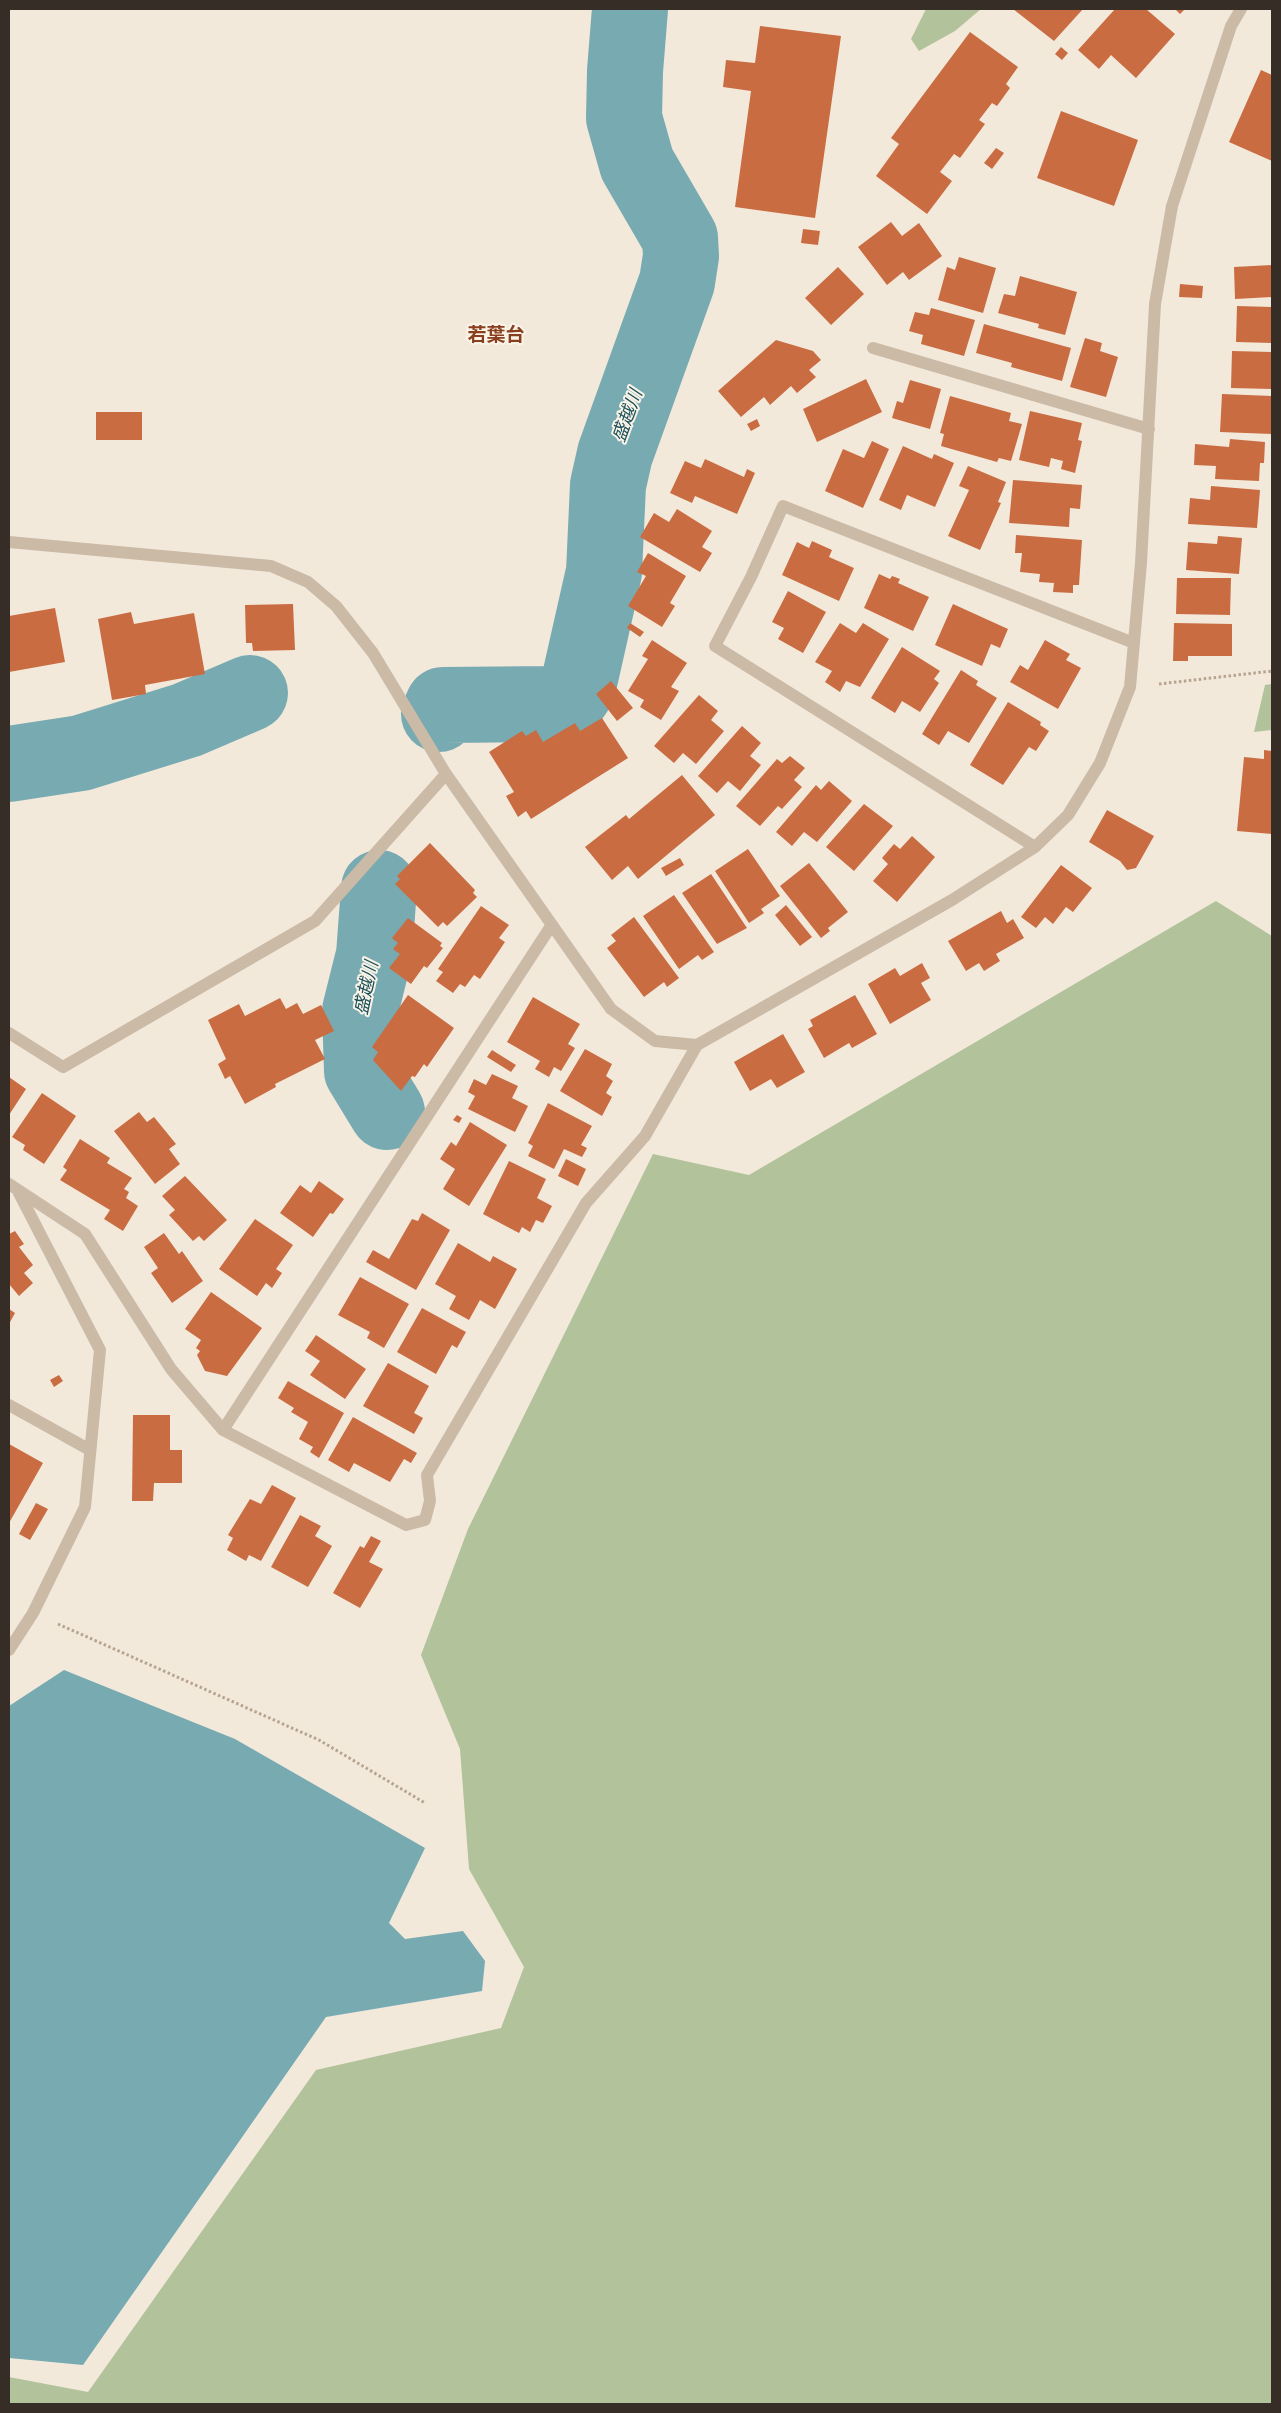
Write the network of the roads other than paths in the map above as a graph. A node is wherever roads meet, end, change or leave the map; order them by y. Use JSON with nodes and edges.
{"nodes":[{"id":1,"x":1242,"y":9,"type":"edge"},
{"id":2,"x":873,"y":348,"type":"dead end"},
{"id":3,"x":1149,"y":429,"type":"junction"},
{"id":4,"x":9,"y":542,"type":"edge"},
{"id":5,"x":1134,"y":643,"type":"junction"},
{"id":6,"x":446,"y":774,"type":"junction"},
{"id":7,"x":1035,"y":847,"type":"junction"},
{"id":8,"x":551,"y":926,"type":"junction"},
{"id":9,"x":9,"y":1033,"type":"edge"},
{"id":10,"x":697,"y":1045,"type":"junction"},
{"id":11,"x":13,"y":1188,"type":"edge"},
{"id":12,"x":9,"y":1405,"type":"edge"},
{"id":13,"x":223,"y":1430,"type":"junction"},
{"id":14,"x":90,"y":1450,"type":"junction"},
{"id":15,"x":9,"y":1650,"type":"edge"}],
"edges":[{"from":1,"to":3,"type":"street"},
{"from":2,"to":3,"type":"street"},
{"from":3,"to":5,"type":"street"},
{"from":4,"to":6,"type":"street"},
{"from":5,"to":7,"type":"street"},
{"from":5,"to":7,"type":"street"},
{"from":6,"to":8,"type":"street"},
{"from":6,"to":9,"type":"street"},
{"from":7,"to":10,"type":"street"},
{"from":8,"to":10,"type":"street"},
{"from":8,"to":13,"type":"street"},
{"from":10,"to":13,"type":"street"},
{"from":11,"to":13,"type":"street"},
{"from":11,"to":14,"type":"street"},
{"from":12,"to":14,"type":"street"},
{"from":14,"to":15,"type":"street"}]}
